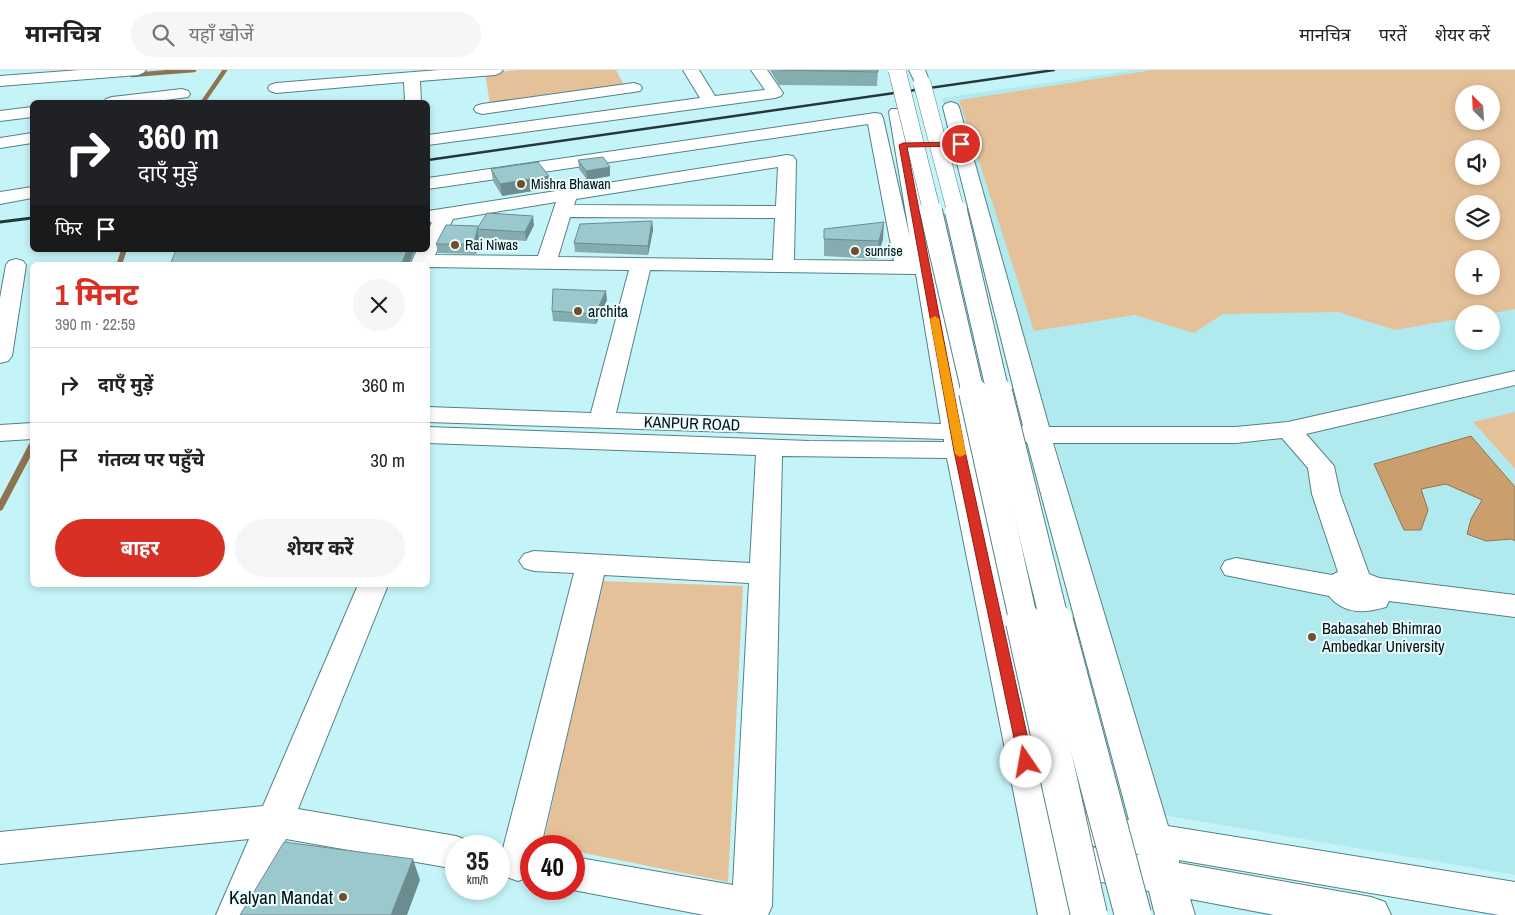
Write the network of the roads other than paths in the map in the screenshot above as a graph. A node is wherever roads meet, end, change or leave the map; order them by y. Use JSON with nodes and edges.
{"nodes":[{"id":1,"x":41,"y":70,"type":"edge"},
{"id":2,"x":138,"y":70,"type":"edge"},
{"id":3,"x":280,"y":70,"type":"edge"},
{"id":4,"x":495,"y":70,"type":"edge"},
{"id":5,"x":691,"y":70,"type":"edge"},
{"id":6,"x":759,"y":70,"type":"edge"},
{"id":7,"x":477,"y":72,"type":"junction"},
{"id":8,"x":0,"y":73,"type":"edge"},
{"id":9,"x":910,"y":73,"type":"edge"},
{"id":10,"x":412,"y":77,"type":"junction"},
{"id":11,"x":0,"y":81,"type":"edge"},
{"id":12,"x":182,"y":94,"type":"dead end"},
{"id":13,"x":274,"y":95,"type":"edge"},
{"id":14,"x":130,"y":100,"type":"edge"},
{"id":15,"x":413,"y":100,"type":"edge"},
{"id":16,"x":710,"y":102,"type":"junction"},
{"id":17,"x":951,"y":107,"type":"dead end"},
{"id":18,"x":482,"y":109,"type":"junction"},
{"id":19,"x":646,"y":111,"type":"junction"},
{"id":20,"x":30,"y":112,"type":"edge"},
{"id":21,"x":897,"y":112,"type":"dead end"},
{"id":22,"x":0,"y":116,"type":"edge"},
{"id":23,"x":485,"y":132,"type":"junction"},
{"id":24,"x":30,"y":138,"type":"edge"},
{"id":25,"x":430,"y":140,"type":"edge"},
{"id":26,"x":0,"y":143,"type":"edge"},
{"id":27,"x":961,"y":144,"type":"junction"},
{"id":28,"x":903,"y":145,"type":"junction"},
{"id":29,"x":430,"y":183,"type":"edge"},
{"id":30,"x":30,"y":193,"type":"edge"},
{"id":31,"x":0,"y":198,"type":"edge"},
{"id":32,"x":566,"y":202,"type":"junction"},
{"id":33,"x":785,"y":212,"type":"junction"},
{"id":34,"x":437,"y":215,"type":"edge"},
{"id":35,"x":430,"y":236,"type":"edge"},
{"id":36,"x":430,"y":263,"type":"edge"},
{"id":37,"x":546,"y":263,"type":"junction"},
{"id":38,"x":641,"y":264,"type":"junction"},
{"id":39,"x":16,"y":265,"type":"dead end"},
{"id":40,"x":782,"y":266,"type":"junction"},
{"id":41,"x":915,"y":268,"type":"junction"},
{"id":42,"x":4,"y":317,"type":"edge"},
{"id":43,"x":0,"y":356,"type":"edge"},
{"id":44,"x":1513,"y":384,"type":"edge"},
{"id":45,"x":30,"y":418,"type":"edge"},
{"id":46,"x":602,"y":420,"type":"junction"},
{"id":47,"x":30,"y":431,"type":"edge"},
{"id":48,"x":1,"y":432,"type":"edge"},
{"id":49,"x":430,"y":435,"type":"edge"},
{"id":50,"x":1295,"y":438,"type":"junction"},
{"id":51,"x":958,"y":441,"type":"junction"},
{"id":52,"x":1040,"y":442,"type":"junction"},
{"id":53,"x":769,"y":448,"type":"junction"},
{"id":54,"x":534,"y":562,"type":"dead end"},
{"id":55,"x":591,"y":565,"type":"junction"},
{"id":56,"x":1236,"y":568,"type":"dead end"},
{"id":57,"x":764,"y":574,"type":"junction"},
{"id":58,"x":1356,"y":585,"type":"junction"},
{"id":59,"x":372,"y":587,"type":"edge"},
{"id":60,"x":1515,"y":606,"type":"edge"},
{"id":61,"x":275,"y":821,"type":"junction"},
{"id":62,"x":1042,"y":838,"type":"junction"},
{"id":63,"x":1153,"y":839,"type":"junction"},
{"id":64,"x":0,"y":848,"type":"edge"},
{"id":65,"x":445,"y":851,"type":"edge"},
{"id":66,"x":516,"y":864,"type":"edge"},
{"id":67,"x":585,"y":876,"type":"edge"},
{"id":68,"x":1165,"y":878,"type":"junction"},
{"id":69,"x":1515,"y":900,"type":"edge"},
{"id":70,"x":236,"y":915,"type":"edge"},
{"id":71,"x":1058,"y":915,"type":"edge"},
{"id":72,"x":1089,"y":915,"type":"edge"},
{"id":73,"x":1132,"y":915,"type":"edge"},
{"id":74,"x":1175,"y":915,"type":"edge"},
{"id":75,"x":1370,"y":915,"type":"edge"}],
"edges":[{"from":1,"to":8,"type":"street"},
{"from":2,"to":11,"type":"street"},
{"from":3,"to":13,"type":"street"},
{"from":4,"to":7,"type":"street"},
{"from":5,"to":16,"type":"street"},
{"from":6,"to":16,"type":"street"},
{"from":7,"to":10,"type":"street"},
{"from":7,"to":18,"type":"street"},
{"from":9,"to":72,"type":"street","bridge":true},
{"from":9,"to":73,"type":"street","bridge":true},
{"from":10,"to":13,"type":"street"},
{"from":10,"to":15,"type":"street"},
{"from":12,"to":14,"type":"street"},
{"from":16,"to":19,"type":"street"},
{"from":17,"to":27,"type":"street"},
{"from":18,"to":19,"type":"street"},
{"from":18,"to":23,"type":"street"},
{"from":19,"to":23,"type":"street"},
{"from":20,"to":22,"type":"street"},
{"from":21,"to":28,"type":"street"},
{"from":23,"to":25,"type":"street"},
{"from":24,"to":26,"type":"street"},
{"from":27,"to":28,"type":"street"},
{"from":27,"to":52,"type":"street"},
{"from":28,"to":41,"type":"street"},
{"from":29,"to":41,"type":"street"},
{"from":30,"to":31,"type":"street"},
{"from":32,"to":33,"type":"street"},
{"from":32,"to":33,"type":"street"},
{"from":32,"to":34,"type":"street"},
{"from":32,"to":37,"type":"street"},
{"from":33,"to":40,"type":"street"},
{"from":34,"to":35,"type":"street"},
{"from":36,"to":37,"type":"street"},
{"from":37,"to":38,"type":"street"},
{"from":38,"to":40,"type":"street"},
{"from":38,"to":46,"type":"street"},
{"from":39,"to":42,"type":"street"},
{"from":40,"to":41,"type":"street"},
{"from":41,"to":51,"type":"street"},
{"from":42,"to":43,"type":"street"},
{"from":44,"to":50,"type":"street"},
{"from":45,"to":48,"type":"street"},
{"from":46,"to":49,"type":"street","name":"KANPUR ROAD"},
{"from":46,"to":51,"type":"street","name":"KANPUR ROAD"},
{"from":47,"to":48,"type":"street"},
{"from":49,"to":53,"type":"street"},
{"from":50,"to":52,"type":"street"},
{"from":50,"to":58,"type":"street"},
{"from":51,"to":52,"type":"street"},
{"from":51,"to":53,"type":"street"},
{"from":51,"to":62,"type":"street"},
{"from":52,"to":63,"type":"street"},
{"from":53,"to":57,"type":"street"},
{"from":54,"to":55,"type":"street"},
{"from":55,"to":57,"type":"street"},
{"from":55,"to":66,"type":"street"},
{"from":56,"to":58,"type":"street"},
{"from":57,"to":67,"type":"street"},
{"from":58,"to":60,"type":"street"},
{"from":59,"to":61,"type":"street"},
{"from":61,"to":64,"type":"street"},
{"from":61,"to":65,"type":"street"},
{"from":61,"to":70,"type":"street"},
{"from":62,"to":63,"type":"street"},
{"from":62,"to":68,"type":"street"},
{"from":62,"to":71,"type":"street"},
{"from":63,"to":68,"type":"street"},
{"from":63,"to":69,"type":"street"},
{"from":68,"to":74,"type":"street"},
{"from":68,"to":75,"type":"street"}]}
